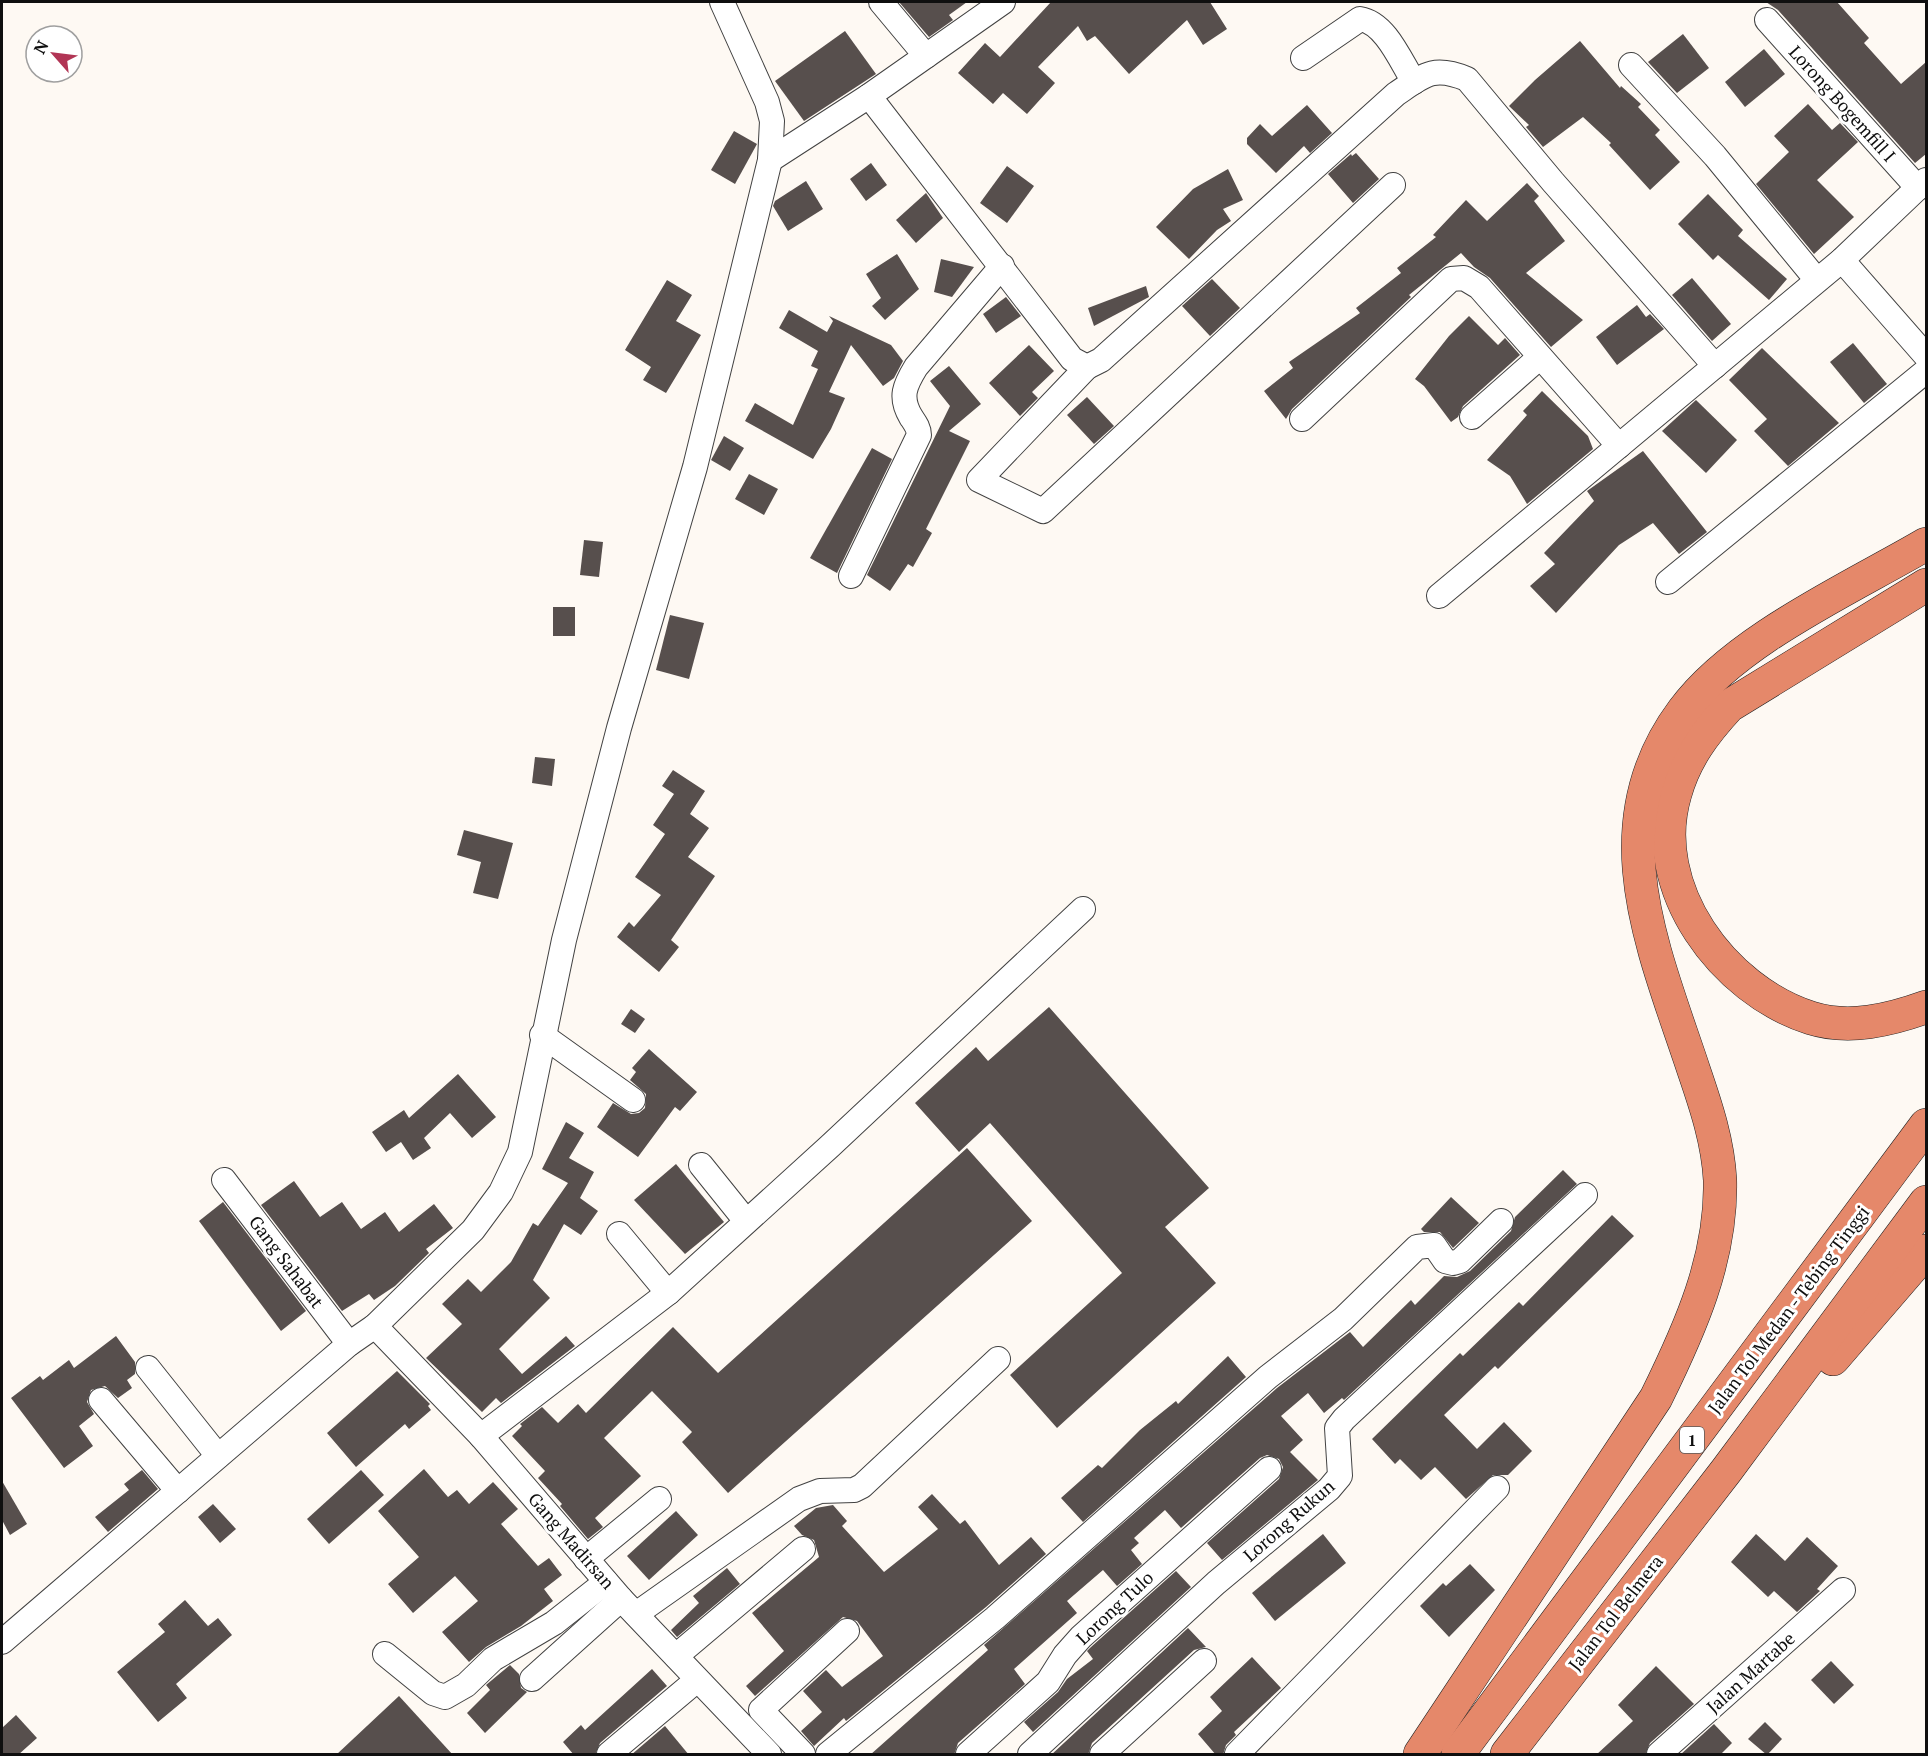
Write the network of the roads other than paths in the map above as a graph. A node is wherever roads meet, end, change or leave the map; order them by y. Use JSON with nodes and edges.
{"nodes":[{"id":1,"x":722,"y":2,"type":"edge"},
{"id":2,"x":881,"y":2,"type":"edge"},
{"id":3,"x":1003,"y":2,"type":"edge"},
{"id":4,"x":1767,"y":20,"type":"dead end"},
{"id":5,"x":926,"y":56,"type":"junction"},
{"id":6,"x":1303,"y":58,"type":"dead end"},
{"id":7,"x":1630,"y":65,"type":"dead end"},
{"id":8,"x":1414,"y":82,"type":"junction"},
{"id":9,"x":869,"y":96,"type":"junction"},
{"id":10,"x":770,"y":160,"type":"junction"},
{"id":11,"x":1922,"y":184,"type":"edge"},
{"id":12,"x":1394,"y":185,"type":"dead end"},
{"id":13,"x":1842,"y":260,"type":"junction"},
{"id":14,"x":1002,"y":266,"type":"junction"},
{"id":15,"x":1816,"y":279,"type":"junction"},
{"id":16,"x":1926,"y":356,"type":"edge"},
{"id":17,"x":1540,"y":357,"type":"junction"},
{"id":18,"x":1715,"y":366,"type":"junction"},
{"id":19,"x":1087,"y":367,"type":"junction"},
{"id":20,"x":1926,"y":371,"type":"edge"},
{"id":21,"x":1472,"y":417,"type":"dead end"},
{"id":22,"x":1302,"y":419,"type":"dead end"},
{"id":23,"x":1619,"y":446,"type":"junction"},
{"id":24,"x":1926,"y":544,"type":"edge"},
{"id":25,"x":851,"y":576,"type":"dead end"},
{"id":26,"x":1668,"y":582,"type":"dead end"},
{"id":27,"x":1926,"y":585,"type":"edge"},
{"id":28,"x":1438,"y":596,"type":"dead end"},
{"id":29,"x":1083,"y":909,"type":"dead end"},
{"id":30,"x":1926,"y":1007,"type":"edge"},
{"id":31,"x":542,"y":1035,"type":"junction"},
{"id":32,"x":633,"y":1100,"type":"dead end"},
{"id":33,"x":1926,"y":1125,"type":"edge"},
{"id":34,"x":701,"y":1165,"type":"dead end"},
{"id":35,"x":224,"y":1180,"type":"dead end"},
{"id":36,"x":1585,"y":1195,"type":"dead end"},
{"id":37,"x":1926,"y":1202,"type":"edge"},
{"id":38,"x":746,"y":1221,"type":"junction"},
{"id":39,"x":1501,"y":1221,"type":"dead end"},
{"id":40,"x":619,"y":1234,"type":"dead end"},
{"id":41,"x":1926,"y":1251,"type":"edge"},
{"id":42,"x":668,"y":1293,"type":"junction"},
{"id":43,"x":375,"y":1326,"type":"junction"},
{"id":44,"x":349,"y":1344,"type":"junction"},
{"id":45,"x":998,"y":1359,"type":"dead end"},
{"id":46,"x":148,"y":1368,"type":"dead end"},
{"id":47,"x":101,"y":1400,"type":"dead end"},
{"id":48,"x":481,"y":1436,"type":"junction"},
{"id":49,"x":218,"y":1456,"type":"junction"},
{"id":50,"x":1269,"y":1468,"type":"dead end"},
{"id":51,"x":1726,"y":1471,"type":"junction"},
{"id":52,"x":1497,"y":1488,"type":"dead end"},
{"id":53,"x":178,"y":1491,"type":"junction"},
{"id":54,"x":659,"y":1499,"type":"dead end"},
{"id":55,"x":803,"y":1549,"type":"dead end"},
{"id":56,"x":586,"y":1559,"type":"junction"},
{"id":57,"x":1843,"y":1590,"type":"dead end"},
{"id":58,"x":621,"y":1598,"type":"junction"},
{"id":59,"x":847,"y":1631,"type":"dead end"},
{"id":60,"x":3,"y":1636,"type":"edge"},
{"id":61,"x":385,"y":1654,"type":"dead end"},
{"id":62,"x":676,"y":1656,"type":"junction"},
{"id":63,"x":1204,"y":1662,"type":"dead end"},
{"id":64,"x":532,"y":1679,"type":"dead end"},
{"id":65,"x":697,"y":1680,"type":"junction"},
{"id":66,"x":760,"y":1710,"type":"junction"},
{"id":67,"x":741,"y":1727,"type":"junction"},
{"id":68,"x":609,"y":1755,"type":"edge"},
{"id":69,"x":769,"y":1755,"type":"edge"},
{"id":70,"x":802,"y":1755,"type":"edge"},
{"id":71,"x":828,"y":1755,"type":"edge"},
{"id":72,"x":968,"y":1755,"type":"edge"},
{"id":73,"x":1030,"y":1755,"type":"edge"},
{"id":74,"x":1102,"y":1755,"type":"edge"},
{"id":75,"x":1237,"y":1755,"type":"edge"},
{"id":76,"x":1420,"y":1755,"type":"edge"},
{"id":77,"x":1458,"y":1755,"type":"edge"},
{"id":78,"x":1507,"y":1755,"type":"edge"},
{"id":79,"x":1659,"y":1755,"type":"edge"}],
"edges":[{"from":1,"to":10,"type":"street"},
{"from":2,"to":5,"type":"street"},
{"from":3,"to":5,"type":"street"},
{"from":4,"to":11,"type":"street","name":"Lorong Bogemfill I"},
{"from":5,"to":9,"type":"street"},
{"from":6,"to":8,"type":"street"},
{"from":7,"to":15,"type":"street"},
{"from":8,"to":18,"type":"street"},
{"from":8,"to":19,"type":"street"},
{"from":9,"to":10,"type":"street"},
{"from":9,"to":14,"type":"street"},
{"from":10,"to":31,"type":"street"},
{"from":11,"to":13,"type":"street"},
{"from":12,"to":19,"type":"street"},
{"from":13,"to":15,"type":"street"},
{"from":13,"to":16,"type":"street"},
{"from":14,"to":19,"type":"street"},
{"from":14,"to":25,"type":"street"},
{"from":15,"to":18,"type":"street"},
{"from":17,"to":21,"type":"street"},
{"from":17,"to":22,"type":"street"},
{"from":17,"to":23,"type":"street"},
{"from":18,"to":23,"type":"street"},
{"from":20,"to":26,"type":"street"},
{"from":23,"to":28,"type":"street"},
{"from":24,"to":76,"type":"highway"},
{"from":27,"to":30,"type":"highway"},
{"from":29,"to":38,"type":"street"},
{"from":31,"to":32,"type":"street"},
{"from":31,"to":43,"type":"street"},
{"from":33,"to":77,"type":"highway","name":"Jalan Tol Medan - Tebing Tinggi","number":"1"},
{"from":34,"to":38,"type":"street"},
{"from":35,"to":44,"type":"street","name":"Gang Sahabat"},
{"from":36,"to":73,"type":"street","name":"Lorong Rukun"},
{"from":37,"to":51,"type":"highway"},
{"from":38,"to":42,"type":"street"},
{"from":39,"to":71,"type":"street"},
{"from":40,"to":42,"type":"street"},
{"from":41,"to":51,"type":"highway"},
{"from":42,"to":48,"type":"street"},
{"from":43,"to":44,"type":"street"},
{"from":43,"to":48,"type":"street","name":"Gang Madirsan"},
{"from":44,"to":49,"type":"street"},
{"from":45,"to":58,"type":"street"},
{"from":46,"to":49,"type":"street"},
{"from":47,"to":53,"type":"street"},
{"from":48,"to":56,"type":"street","name":"Gang Madirsan"},
{"from":49,"to":53,"type":"street"},
{"from":50,"to":72,"type":"street","name":"Lorong Tulo"},
{"from":51,"to":78,"type":"highway","name":"Jalan Tol Belmera"},
{"from":52,"to":75,"type":"street"},
{"from":53,"to":60,"type":"street"},
{"from":54,"to":56,"type":"street"},
{"from":55,"to":62,"type":"street"},
{"from":56,"to":58,"type":"street","name":"Gang Madirsan"},
{"from":57,"to":79,"type":"street","name":"Jalan Martabe"},
{"from":58,"to":61,"type":"street"},
{"from":58,"to":62,"type":"street","name":"Gang Madirsan"},
{"from":58,"to":64,"type":"street"},
{"from":59,"to":66,"type":"street"},
{"from":62,"to":65,"type":"street","name":"Gang Madirsan"},
{"from":63,"to":74,"type":"street"},
{"from":65,"to":67,"type":"street","name":"Gang Madirsan"},
{"from":65,"to":68,"type":"street"},
{"from":66,"to":67,"type":"street"},
{"from":66,"to":70,"type":"street"},
{"from":67,"to":69,"type":"street","name":"Gang Madirsan"}]}
